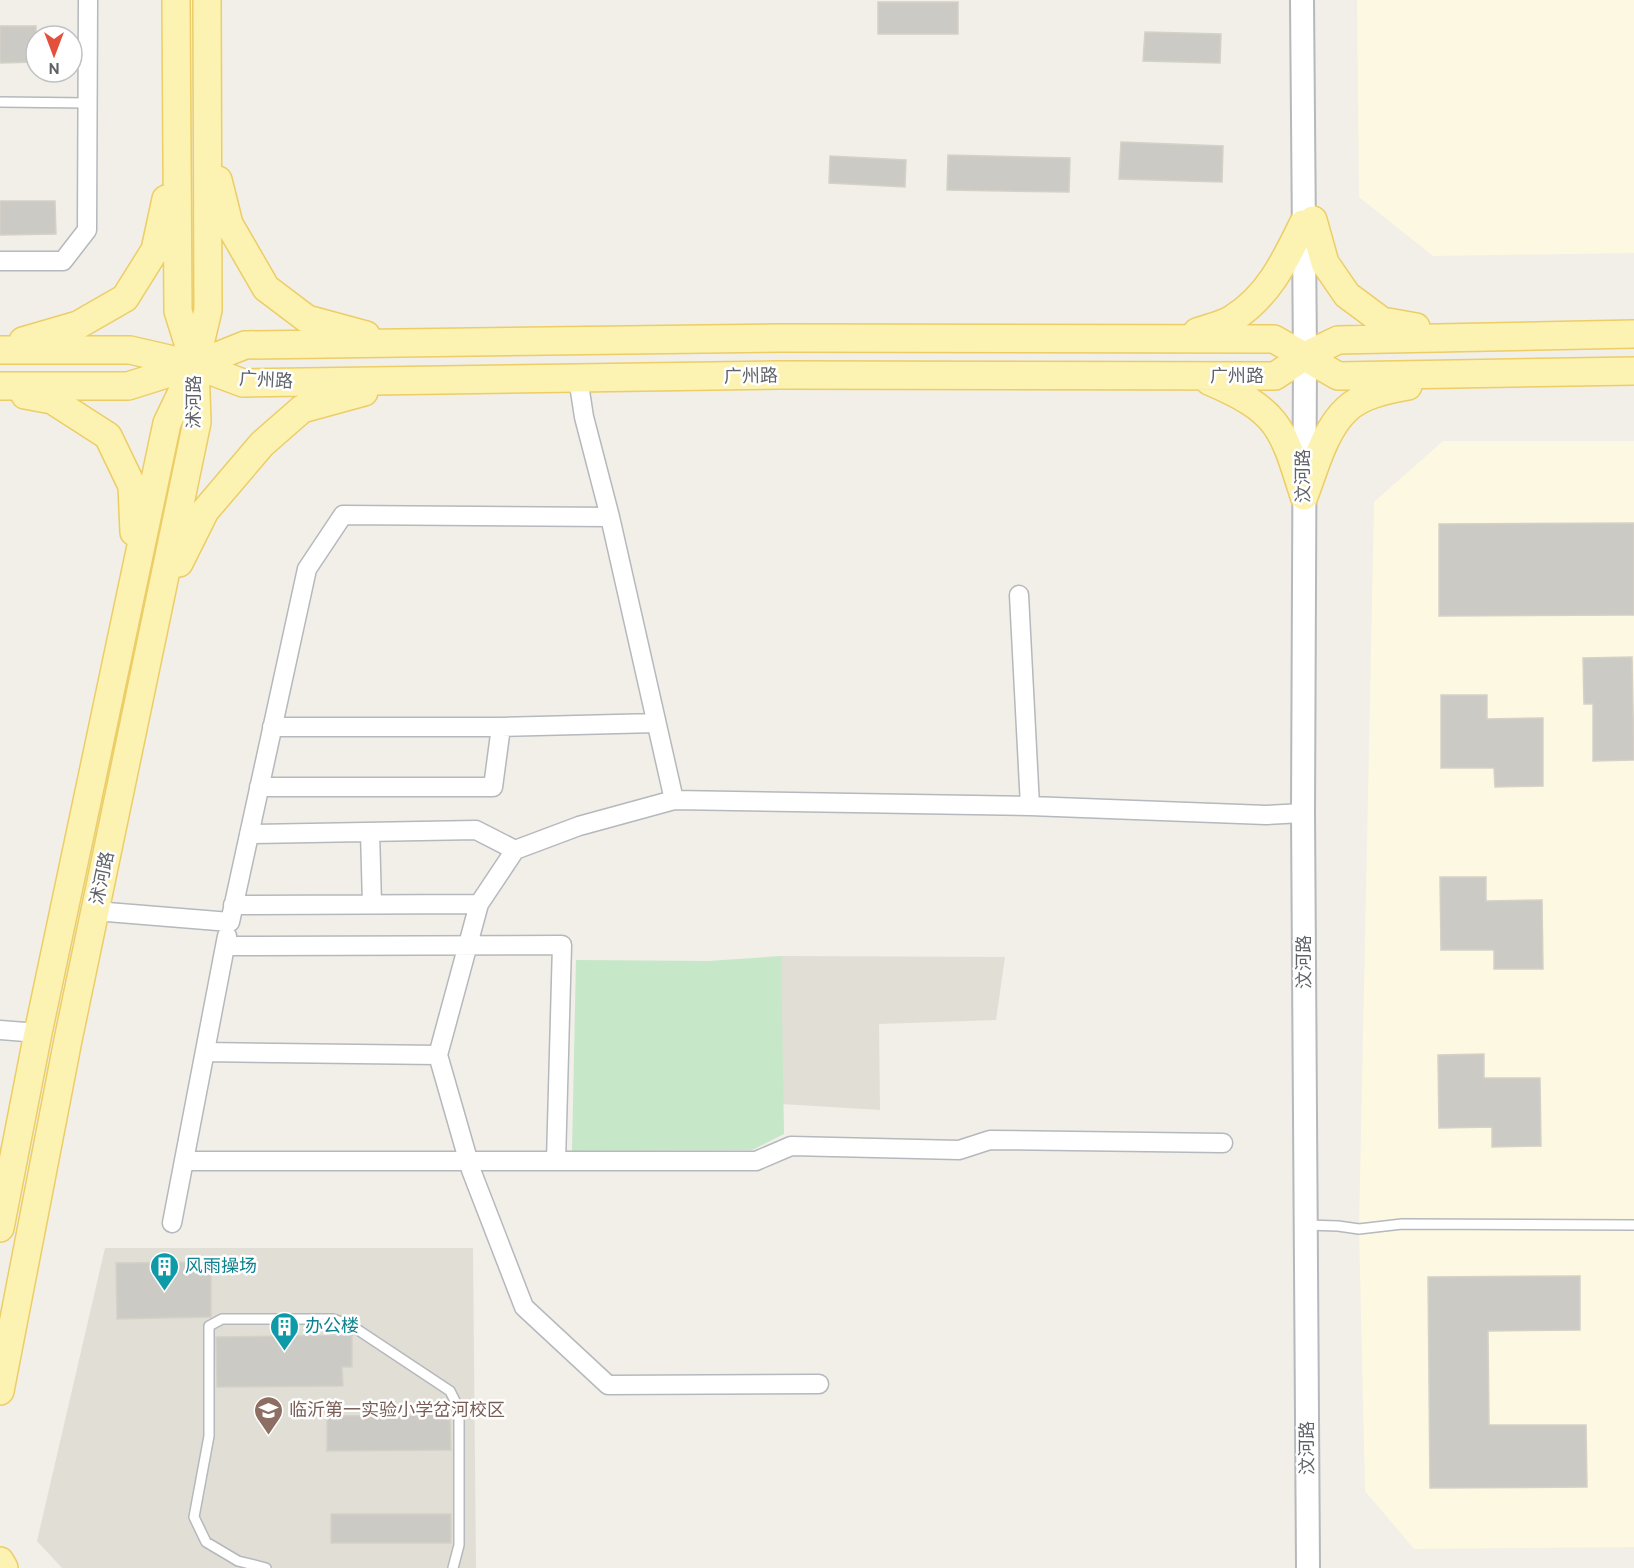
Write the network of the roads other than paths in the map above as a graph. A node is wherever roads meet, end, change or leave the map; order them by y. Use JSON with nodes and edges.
{"nodes":[{"id":1,"x":88,"y":0,"type":"edge"},
{"id":2,"x":176,"y":0,"type":"edge"},
{"id":3,"x":207,"y":0,"type":"edge"},
{"id":4,"x":1302,"y":0,"type":"edge"},
{"id":5,"x":1312,"y":0,"type":"edge"},
{"id":6,"x":0,"y":102,"type":"edge"},
{"id":7,"x":88,"y":103,"type":"junction"},
{"id":8,"x":207,"y":137,"type":"junction"},
{"id":9,"x":177,"y":145,"type":"junction"},
{"id":10,"x":1308,"y":222,"type":"junction"},
{"id":11,"x":0,"y":261,"type":"edge"},
{"id":12,"x":1634,"y":334,"type":"edge"},
{"id":13,"x":1461,"y":336,"type":"junction"},
{"id":14,"x":1181,"y":339,"type":"junction"},
{"id":15,"x":396,"y":344,"type":"junction"},
{"id":16,"x":0,"y":349,"type":"edge"},
{"id":17,"x":1305,"y":356,"type":"junction"},
{"id":18,"x":195,"y":365,"type":"junction"},
{"id":19,"x":1634,"y":371,"type":"edge"},
{"id":20,"x":1456,"y":374,"type":"junction"},
{"id":21,"x":1197,"y":376,"type":"junction"},
{"id":22,"x":578,"y":378,"type":"junction"},
{"id":23,"x":403,"y":381,"type":"junction"},
{"id":24,"x":0,"y":388,"type":"edge"},
{"id":25,"x":1304,"y":496,"type":"junction"},
{"id":26,"x":610,"y":517,"type":"junction"},
{"id":27,"x":136,"y":575,"type":"junction"},
{"id":28,"x":164,"y":594,"type":"junction"},
{"id":29,"x":1019,"y":595,"type":"dead end"},
{"id":30,"x":656,"y":723,"type":"junction"},
{"id":31,"x":272,"y":727,"type":"junction"},
{"id":32,"x":501,"y":727,"type":"junction"},
{"id":33,"x":259,"y":787,"type":"junction"},
{"id":34,"x":674,"y":800,"type":"junction"},
{"id":35,"x":1030,"y":806,"type":"junction"},
{"id":36,"x":1303,"y":813,"type":"junction"},
{"id":37,"x":370,"y":832,"type":"junction"},
{"id":38,"x":249,"y":834,"type":"junction"},
{"id":39,"x":515,"y":850,"type":"junction"},
{"id":40,"x":372,"y":904,"type":"junction"},
{"id":41,"x":479,"y":904,"type":"junction"},
{"id":42,"x":95,"y":911,"type":"junction"},
{"id":43,"x":231,"y":914,"type":"junction"},
{"id":44,"x":468,"y":945,"type":"junction"},
{"id":45,"x":225,"y":946,"type":"junction"},
{"id":46,"x":0,"y":1030,"type":"edge"},
{"id":47,"x":38,"y":1034,"type":"junction"},
{"id":48,"x":205,"y":1052,"type":"junction"},
{"id":49,"x":438,"y":1055,"type":"junction"},
{"id":50,"x":1223,"y":1143,"type":"dead end"},
{"id":51,"x":184,"y":1161,"type":"junction"},
{"id":52,"x":468,"y":1161,"type":"junction"},
{"id":53,"x":556,"y":1161,"type":"junction"},
{"id":54,"x":172,"y":1223,"type":"dead end"},
{"id":55,"x":1306,"y":1225,"type":"junction"},
{"id":56,"x":1634,"y":1225,"type":"edge"},
{"id":57,"x":0,"y":1228,"type":"edge"},
{"id":58,"x":819,"y":1384,"type":"dead end"},
{"id":59,"x":0,"y":1391,"type":"edge"},
{"id":60,"x":0,"y":1561,"type":"edge"},
{"id":61,"x":3,"y":1568,"type":"edge"},
{"id":62,"x":266,"y":1568,"type":"edge"},
{"id":63,"x":453,"y":1568,"type":"edge"},
{"id":64,"x":1308,"y":1568,"type":"edge"}],
"edges":[{"from":1,"to":7,"type":"street"},
{"from":2,"to":9,"type":"main road","name":"沭河路"},
{"from":3,"to":8,"type":"main road","name":"沭河路"},
{"from":4,"to":10,"type":"street","name":"汶河路"},
{"from":5,"to":10,"type":"street","name":"汶河路"},
{"from":6,"to":7,"type":"lane"},
{"from":7,"to":11,"type":"street"},
{"from":8,"to":15,"type":"main road"},
{"from":8,"to":18,"type":"main road","name":"沭河路"},
{"from":9,"to":16,"type":"main road"},
{"from":9,"to":18,"type":"main road","name":"沭河路"},
{"from":10,"to":13,"type":"main road"},
{"from":10,"to":14,"type":"main road"},
{"from":10,"to":17,"type":"street","name":"汶河路"},
{"from":12,"to":13,"type":"main road","name":"广州路"},
{"from":13,"to":17,"type":"main road","name":"广州路"},
{"from":14,"to":15,"type":"main road","name":"广州路"},
{"from":14,"to":17,"type":"main road","name":"广州路"},
{"from":15,"to":18,"type":"main road","name":"广州路"},
{"from":16,"to":18,"type":"main road","name":"广州路"},
{"from":17,"to":20,"type":"main road","name":"广州路"},
{"from":17,"to":21,"type":"main road","name":"广州路"},
{"from":17,"to":25,"type":"street","name":"汶河路"},
{"from":18,"to":23,"type":"main road","name":"广州路"},
{"from":18,"to":24,"type":"main road","name":"广州路"},
{"from":18,"to":27,"type":"main road","name":"沭河路"},
{"from":18,"to":28,"type":"main road","name":"沭河路"},
{"from":19,"to":20,"type":"main road","name":"广州路"},
{"from":20,"to":25,"type":"main road"},
{"from":21,"to":22,"type":"main road","name":"广州路"},
{"from":21,"to":25,"type":"main road"},
{"from":22,"to":23,"type":"main road","name":"广州路"},
{"from":22,"to":26,"type":"street"},
{"from":23,"to":28,"type":"main road"},
{"from":24,"to":27,"type":"main road"},
{"from":25,"to":36,"type":"street","name":"汶河路"},
{"from":26,"to":30,"type":"street"},
{"from":26,"to":31,"type":"street"},
{"from":27,"to":47,"type":"main road","name":"沭河路"},
{"from":28,"to":42,"type":"main road","name":"沭河路"},
{"from":29,"to":35,"type":"street"},
{"from":30,"to":32,"type":"street"},
{"from":30,"to":34,"type":"street"},
{"from":31,"to":32,"type":"street"},
{"from":31,"to":33,"type":"street"},
{"from":32,"to":33,"type":"street"},
{"from":33,"to":38,"type":"street"},
{"from":34,"to":35,"type":"street"},
{"from":34,"to":39,"type":"street"},
{"from":35,"to":36,"type":"street"},
{"from":36,"to":55,"type":"street","name":"汶河路"},
{"from":37,"to":38,"type":"street"},
{"from":37,"to":39,"type":"street"},
{"from":37,"to":40,"type":"street"},
{"from":38,"to":43,"type":"street"},
{"from":39,"to":41,"type":"street"},
{"from":40,"to":41,"type":"street"},
{"from":40,"to":43,"type":"street"},
{"from":41,"to":44,"type":"street"},
{"from":42,"to":43,"type":"street"},
{"from":42,"to":59,"type":"main road","name":"沭河路"},
{"from":43,"to":45,"type":"street"},
{"from":44,"to":45,"type":"street"},
{"from":44,"to":49,"type":"street"},
{"from":44,"to":53,"type":"street"},
{"from":45,"to":48,"type":"street"},
{"from":46,"to":47,"type":"street"},
{"from":47,"to":57,"type":"main road","name":"沭河路"},
{"from":48,"to":49,"type":"street"},
{"from":48,"to":51,"type":"street"},
{"from":49,"to":52,"type":"street"},
{"from":50,"to":53,"type":"street"},
{"from":51,"to":52,"type":"street"},
{"from":51,"to":54,"type":"street"},
{"from":52,"to":53,"type":"street"},
{"from":52,"to":58,"type":"street"},
{"from":55,"to":56,"type":"lane"},
{"from":55,"to":64,"type":"street","name":"汶河路"},
{"from":60,"to":61,"type":"main road"},
{"from":62,"to":63,"type":"lane"}]}
